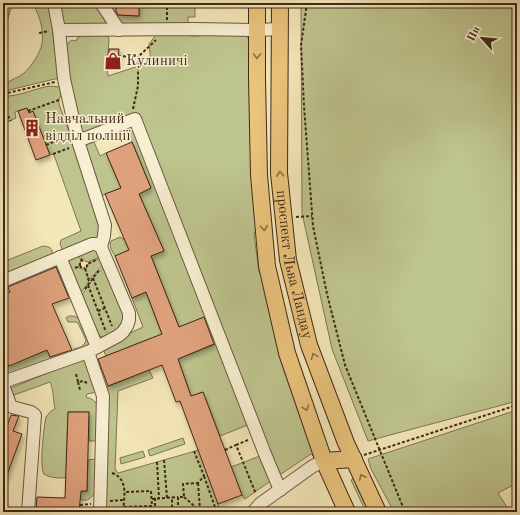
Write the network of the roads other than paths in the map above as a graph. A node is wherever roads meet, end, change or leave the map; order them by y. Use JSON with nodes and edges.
{"nodes":[{"id":1,"x":54,"y":3,"type":"edge"},
{"id":2,"x":101,"y":3,"type":"edge"},
{"id":3,"x":257,"y":3,"type":"edge"},
{"id":4,"x":280,"y":3,"type":"edge"},
{"id":5,"x":280,"y":29,"type":"junction"},
{"id":6,"x":58,"y":30,"type":"junction"},
{"id":7,"x":119,"y":30,"type":"junction"},
{"id":8,"x":257,"y":30,"type":"junction"},
{"id":9,"x":77,"y":139,"type":"junction"},
{"id":10,"x":101,"y":247,"type":"junction"},
{"id":11,"x":60,"y":258,"type":"junction"},
{"id":12,"x":3,"y":281,"type":"edge"},
{"id":13,"x":92,"y":349,"type":"junction"},
{"id":14,"x":4,"y":381,"type":"edge"},
{"id":15,"x":354,"y":458,"type":"junction"},
{"id":16,"x":324,"y":461,"type":"junction"},
{"id":17,"x":280,"y":490,"type":"junction"},
{"id":18,"x":257,"y":508,"type":"edge"},
{"id":19,"x":28,"y":512,"type":"edge"},
{"id":20,"x":100,"y":512,"type":"edge"},
{"id":21,"x":347,"y":512,"type":"edge"},
{"id":22,"x":378,"y":512,"type":"edge"}],
"edges":[{"from":1,"to":6,"type":"lane"},
{"from":2,"to":7,"type":"lane"},
{"from":3,"to":8,"type":"main road","name":"проспект Льва Ландау"},
{"from":4,"to":5,"type":"main road","name":"проспект Льва Ландау"},
{"from":5,"to":8,"type":"lane"},
{"from":15,"to":5,"type":"main road","name":"проспект Льва Ландау","one_way":true},
{"from":6,"to":7,"type":"lane"},
{"from":6,"to":9,"type":"lane"},
{"from":7,"to":8,"type":"lane"},
{"from":8,"to":16,"type":"main road","name":"проспект Льва Ландау","one_way":true},
{"from":9,"to":10,"type":"lane"},
{"from":9,"to":17,"type":"lane"},
{"from":10,"to":11,"type":"lane"},
{"from":10,"to":13,"type":"lane"},
{"from":11,"to":12,"type":"lane"},
{"from":11,"to":13,"type":"lane"},
{"from":13,"to":14,"type":"lane"},
{"from":13,"to":20,"type":"lane"},
{"from":14,"to":19,"type":"lane"},
{"from":15,"to":16,"type":"main road"},
{"from":22,"to":15,"type":"main road","name":"проспект Льва Ландау","one_way":true},
{"from":16,"to":17,"type":"lane"},
{"from":16,"to":21,"type":"main road","name":"проспект Льва Ландау"},
{"from":17,"to":18,"type":"lane"}]}
